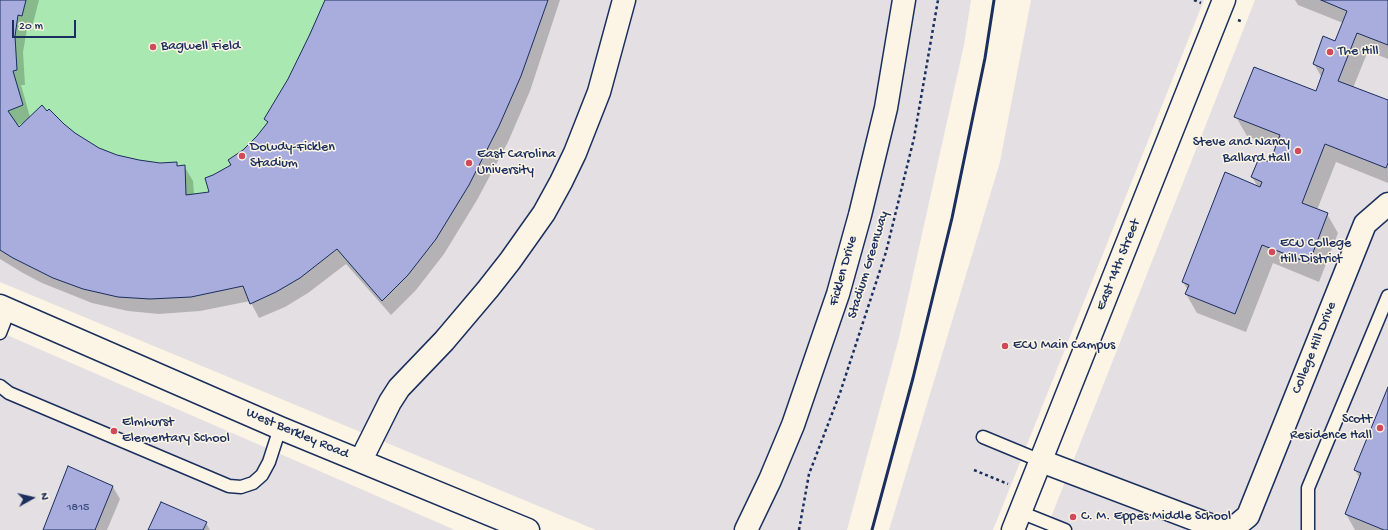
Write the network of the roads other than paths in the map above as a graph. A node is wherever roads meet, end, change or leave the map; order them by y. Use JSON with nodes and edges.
{"nodes":[{"id":1,"x":624,"y":0,"type":"edge"},
{"id":2,"x":904,"y":0,"type":"edge"},
{"id":3,"x":1224,"y":0,"type":"edge"},
{"id":4,"x":1388,"y":204,"type":"edge"},
{"id":5,"x":1388,"y":296,"type":"edge"},
{"id":6,"x":4,"y":308,"type":"edge"},
{"id":7,"x":0,"y":333,"type":"edge"},
{"id":8,"x":0,"y":386,"type":"edge"},
{"id":9,"x":280,"y":428,"type":"junction"},
{"id":10,"x":983,"y":437,"type":"dead end"},
{"id":11,"x":361,"y":460,"type":"junction"},
{"id":12,"x":1041,"y":461,"type":"junction"},
{"id":13,"x":1017,"y":521,"type":"edge"},
{"id":14,"x":528,"y":530,"type":"edge"},
{"id":15,"x":746,"y":530,"type":"edge"},
{"id":16,"x":1064,"y":530,"type":"edge"},
{"id":17,"x":1232,"y":530,"type":"edge"},
{"id":18,"x":1308,"y":530,"type":"edge"}],
"edges":[{"from":1,"to":11,"type":"street"},
{"from":2,"to":15,"type":"street","name":"Ficklen Drive"},
{"from":3,"to":12,"type":"street","name":"East 14th Street"},
{"from":4,"to":17,"type":"street","name":"College Hill Drive"},
{"from":5,"to":18,"type":"lane"},
{"from":6,"to":7,"type":"lane"},
{"from":6,"to":9,"type":"street","name":"West Berkley Road"},
{"from":8,"to":9,"type":"lane"},
{"from":9,"to":11,"type":"street","name":"West Berkley Road"},
{"from":10,"to":12,"type":"lane"},
{"from":11,"to":14,"type":"street","name":"West Berkley Road"},
{"from":12,"to":13,"type":"street","name":"East 14th Street"},
{"from":12,"to":17,"type":"street","name":"College Hill Drive"},
{"from":13,"to":16,"type":"lane"}]}
